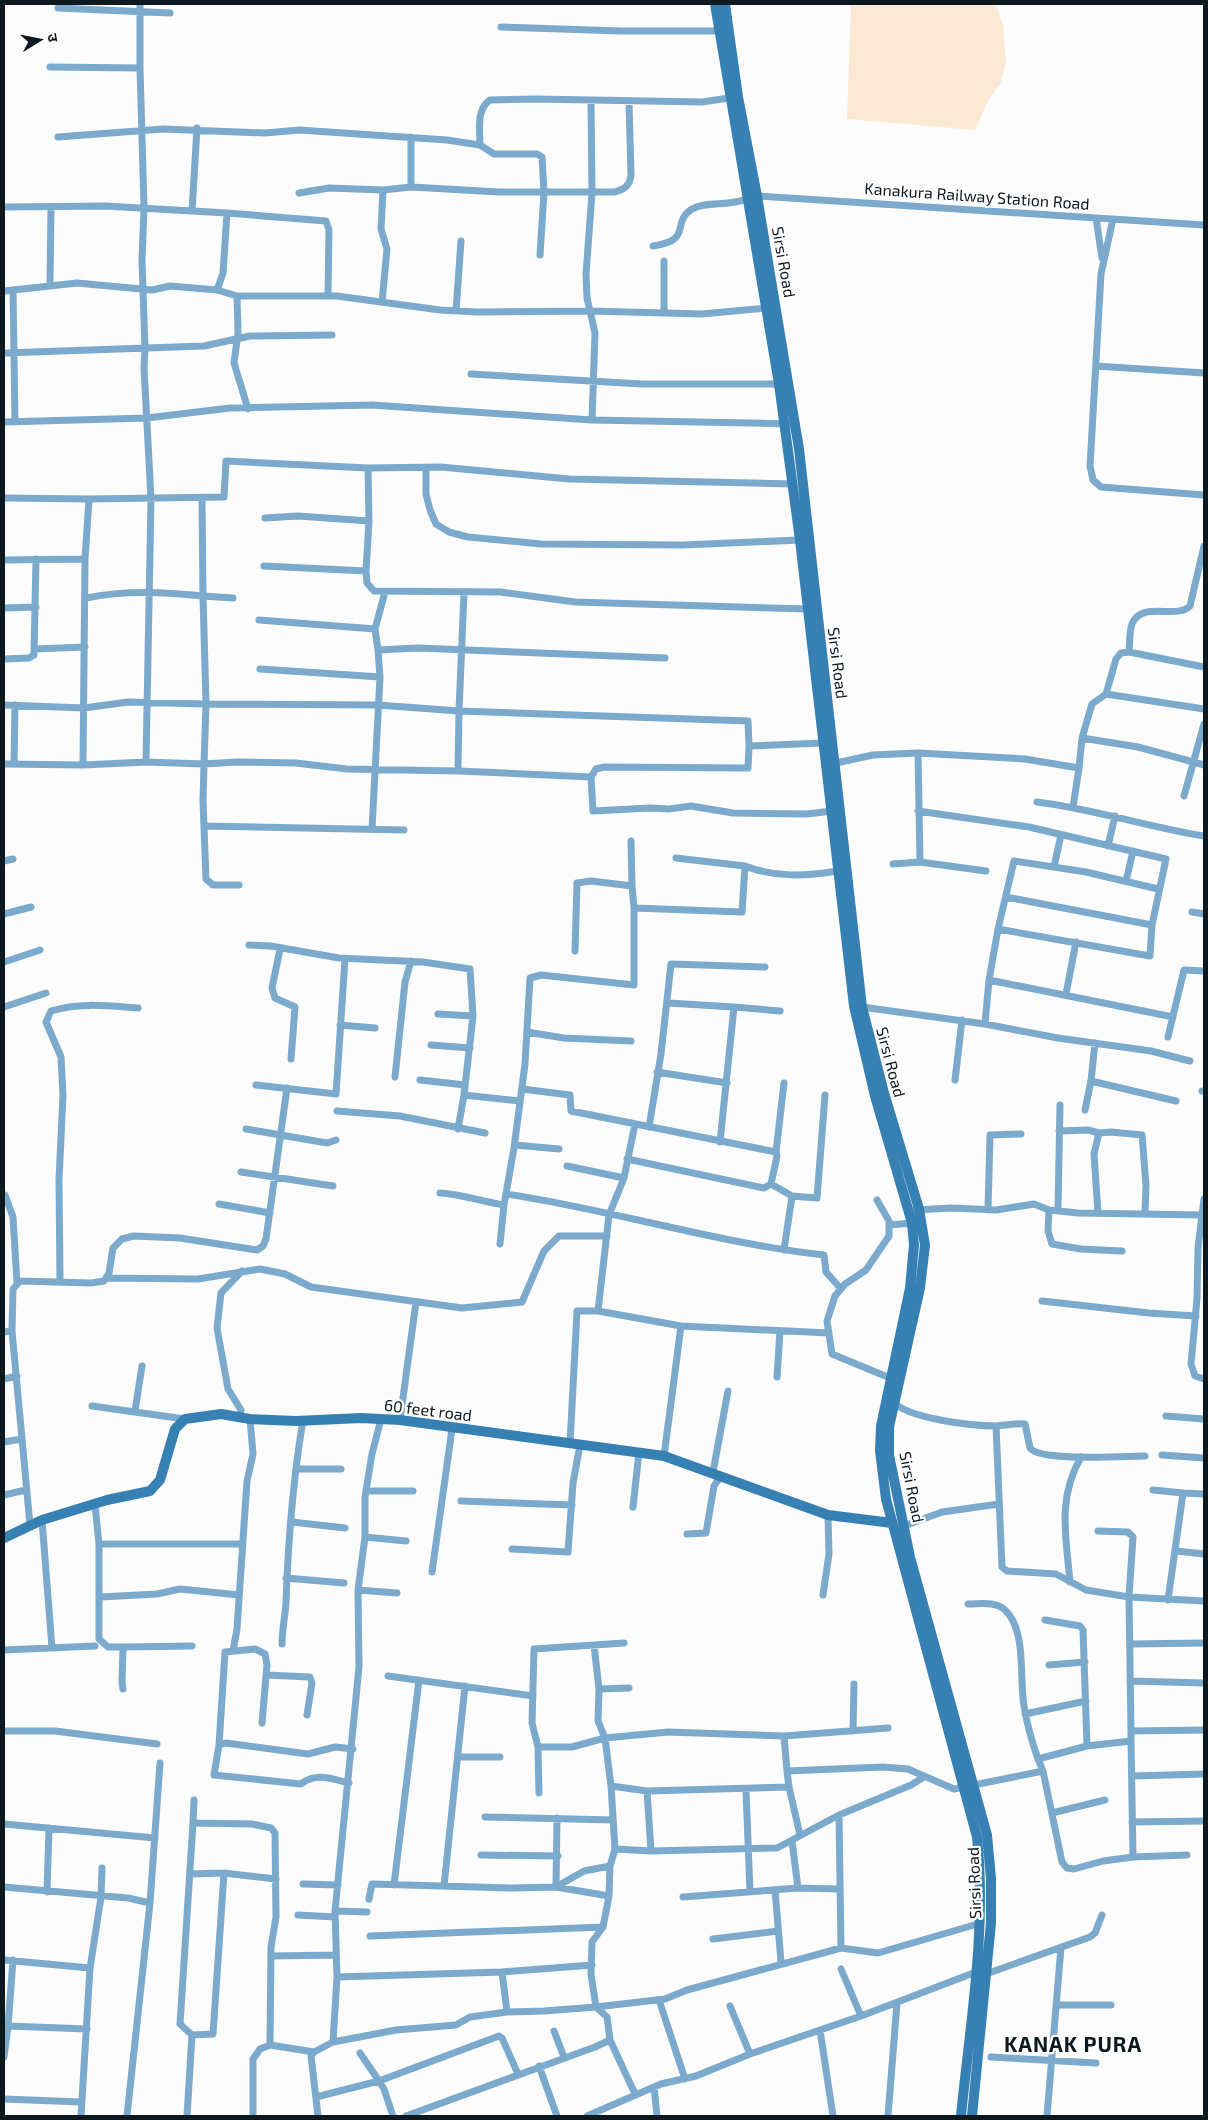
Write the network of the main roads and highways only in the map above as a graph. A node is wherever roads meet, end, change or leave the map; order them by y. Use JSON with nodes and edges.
{"nodes":[{"id":1,"x":715,"y":4,"type":"edge"},
{"id":2,"x":724,"y":4,"type":"edge"},
{"id":3,"x":753,"y":198,"type":"junction"},
{"id":4,"x":914,"y":1210,"type":"junction"},
{"id":5,"x":892,"y":1523,"type":"junction"},
{"id":6,"x":4,"y":1538,"type":"edge"},
{"id":7,"x":969,"y":1788,"type":"junction"},
{"id":8,"x":981,"y":1973,"type":"junction"},
{"id":9,"x":961,"y":2116,"type":"edge"},
{"id":10,"x":972,"y":2116,"type":"edge"}],
"edges":[{"from":1,"to":3,"type":"main road","name":"Sirsi Road"},
{"from":2,"to":3,"type":"main road","name":"Sirsi Road"},
{"from":3,"to":4,"type":"main road","name":"Sirsi Road"},
{"from":3,"to":4,"type":"main road","name":"Sirsi Road"},
{"from":4,"to":5,"type":"main road","name":"Sirsi Road"},
{"from":4,"to":7,"type":"main road","name":"Sirsi Road"},
{"from":5,"to":6,"type":"main road","name":"60 feet road"},
{"from":5,"to":7,"type":"main road","name":"Sirsi Road"},
{"from":7,"to":8,"type":"main road","name":"Sirsi Road"},
{"from":7,"to":8,"type":"main road","name":"Sirsi Road"},
{"from":8,"to":9,"type":"main road","name":"Sirsi Road"},
{"from":8,"to":10,"type":"main road","name":"Sirsi Road"}]}
